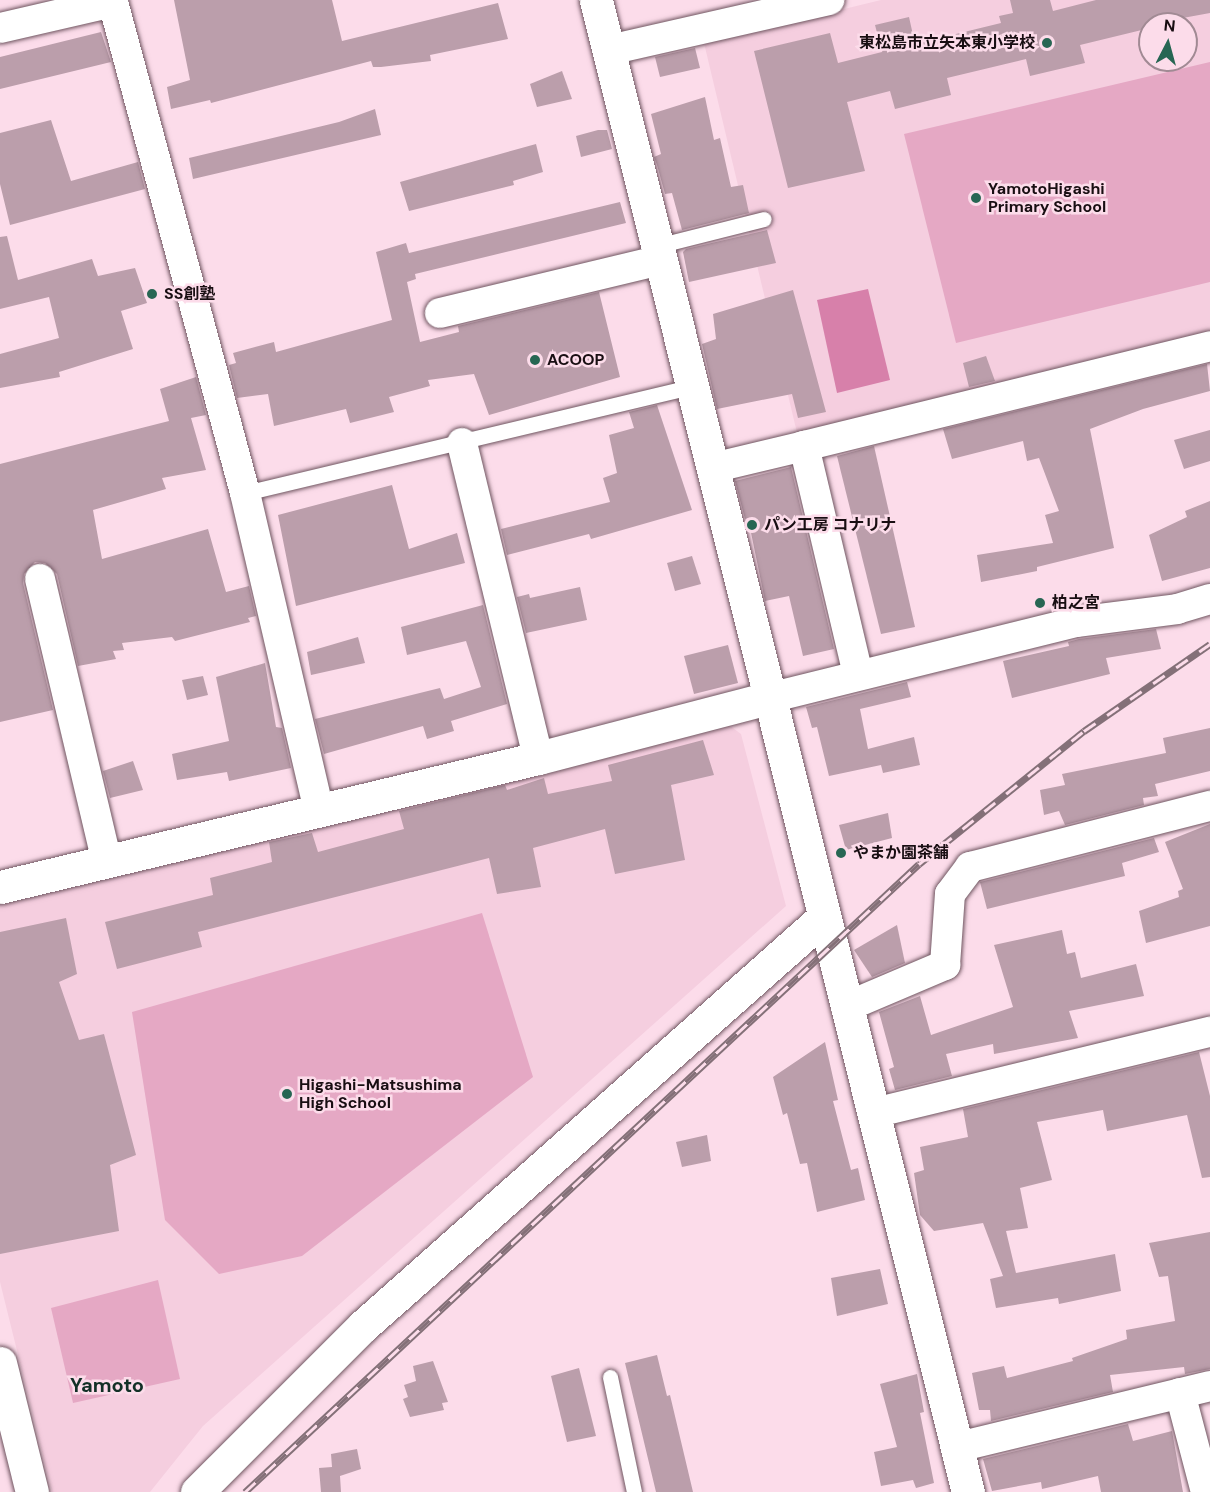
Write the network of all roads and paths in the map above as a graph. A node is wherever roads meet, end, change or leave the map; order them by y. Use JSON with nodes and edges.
{"nodes":[{"id":1,"x":596,"y":0,"type":"edge"},
{"id":2,"x":829,"y":0,"type":"edge"},
{"id":3,"x":758,"y":8,"type":"edge"},
{"id":4,"x":0,"y":28,"type":"edge"},
{"id":5,"x":609,"y":50,"type":"junction"},
{"id":6,"x":764,"y":219,"type":"dead end"},
{"id":7,"x":658,"y":253,"type":"junction"},
{"id":8,"x":440,"y":313,"type":"dead end"},
{"id":9,"x":1210,"y":346,"type":"edge"},
{"id":10,"x":691,"y":387,"type":"junction"},
{"id":11,"x":462,"y":443,"type":"junction"},
{"id":12,"x":804,"y":446,"type":"junction"},
{"id":13,"x":712,"y":468,"type":"junction"},
{"id":14,"x":245,"y":493,"type":"junction"},
{"id":15,"x":40,"y":579,"type":"dead end"},
{"id":16,"x":1210,"y":599,"type":"edge"},
{"id":17,"x":858,"y":674,"type":"junction"},
{"id":18,"x":769,"y":698,"type":"junction"},
{"id":19,"x":538,"y":758,"type":"junction"},
{"id":20,"x":1210,"y":806,"type":"edge"},
{"id":21,"x":319,"y":810,"type":"junction"},
{"id":22,"x":107,"y":862,"type":"junction"},
{"id":23,"x":0,"y":887,"type":"edge"},
{"id":24,"x":823,"y":918,"type":"junction"},
{"id":25,"x":846,"y":1007,"type":"junction"},
{"id":26,"x":1208,"y":1040,"type":"edge"},
{"id":27,"x":874,"y":1113,"type":"junction"},
{"id":28,"x":0,"y":1363,"type":"edge"},
{"id":29,"x":610,"y":1377,"type":"dead end"},
{"id":30,"x":1210,"y":1386,"type":"edge"},
{"id":31,"x":1180,"y":1394,"type":"junction"},
{"id":32,"x":958,"y":1447,"type":"junction"},
{"id":33,"x":32,"y":1492,"type":"edge"},
{"id":34,"x":197,"y":1492,"type":"edge"},
{"id":35,"x":634,"y":1492,"type":"edge"},
{"id":36,"x":968,"y":1492,"type":"edge"},
{"id":37,"x":1206,"y":1492,"type":"edge"}],
"edges":[{"from":1,"to":5,"type":"street"},
{"from":2,"to":3,"type":"street"},
{"from":3,"to":5,"type":"street"},
{"from":4,"to":14,"type":"street"},
{"from":5,"to":7,"type":"street"},
{"from":6,"to":7,"type":"lane"},
{"from":7,"to":8,"type":"street"},
{"from":7,"to":10,"type":"street"},
{"from":9,"to":12,"type":"street"},
{"from":10,"to":11,"type":"lane"},
{"from":10,"to":13,"type":"street"},
{"from":11,"to":14,"type":"lane"},
{"from":11,"to":19,"type":"street"},
{"from":12,"to":13,"type":"street"},
{"from":12,"to":17,"type":"street"},
{"from":13,"to":18,"type":"street"},
{"from":14,"to":21,"type":"street"},
{"from":15,"to":22,"type":"street"},
{"from":16,"to":17,"type":"street"},
{"from":17,"to":18,"type":"street"},
{"from":18,"to":19,"type":"street"},
{"from":18,"to":24,"type":"street"},
{"from":19,"to":21,"type":"street"},
{"from":20,"to":25,"type":"street"},
{"from":21,"to":22,"type":"street"},
{"from":22,"to":23,"type":"street"},
{"from":24,"to":25,"type":"street"},
{"from":24,"to":34,"type":"street"},
{"from":25,"to":27,"type":"street"},
{"from":26,"to":27,"type":"street"},
{"from":27,"to":32,"type":"street"},
{"from":28,"to":33,"type":"street"},
{"from":29,"to":35,"type":"lane"},
{"from":30,"to":31,"type":"street"},
{"from":31,"to":32,"type":"street"},
{"from":31,"to":37,"type":"street"},
{"from":32,"to":36,"type":"street"}]}
